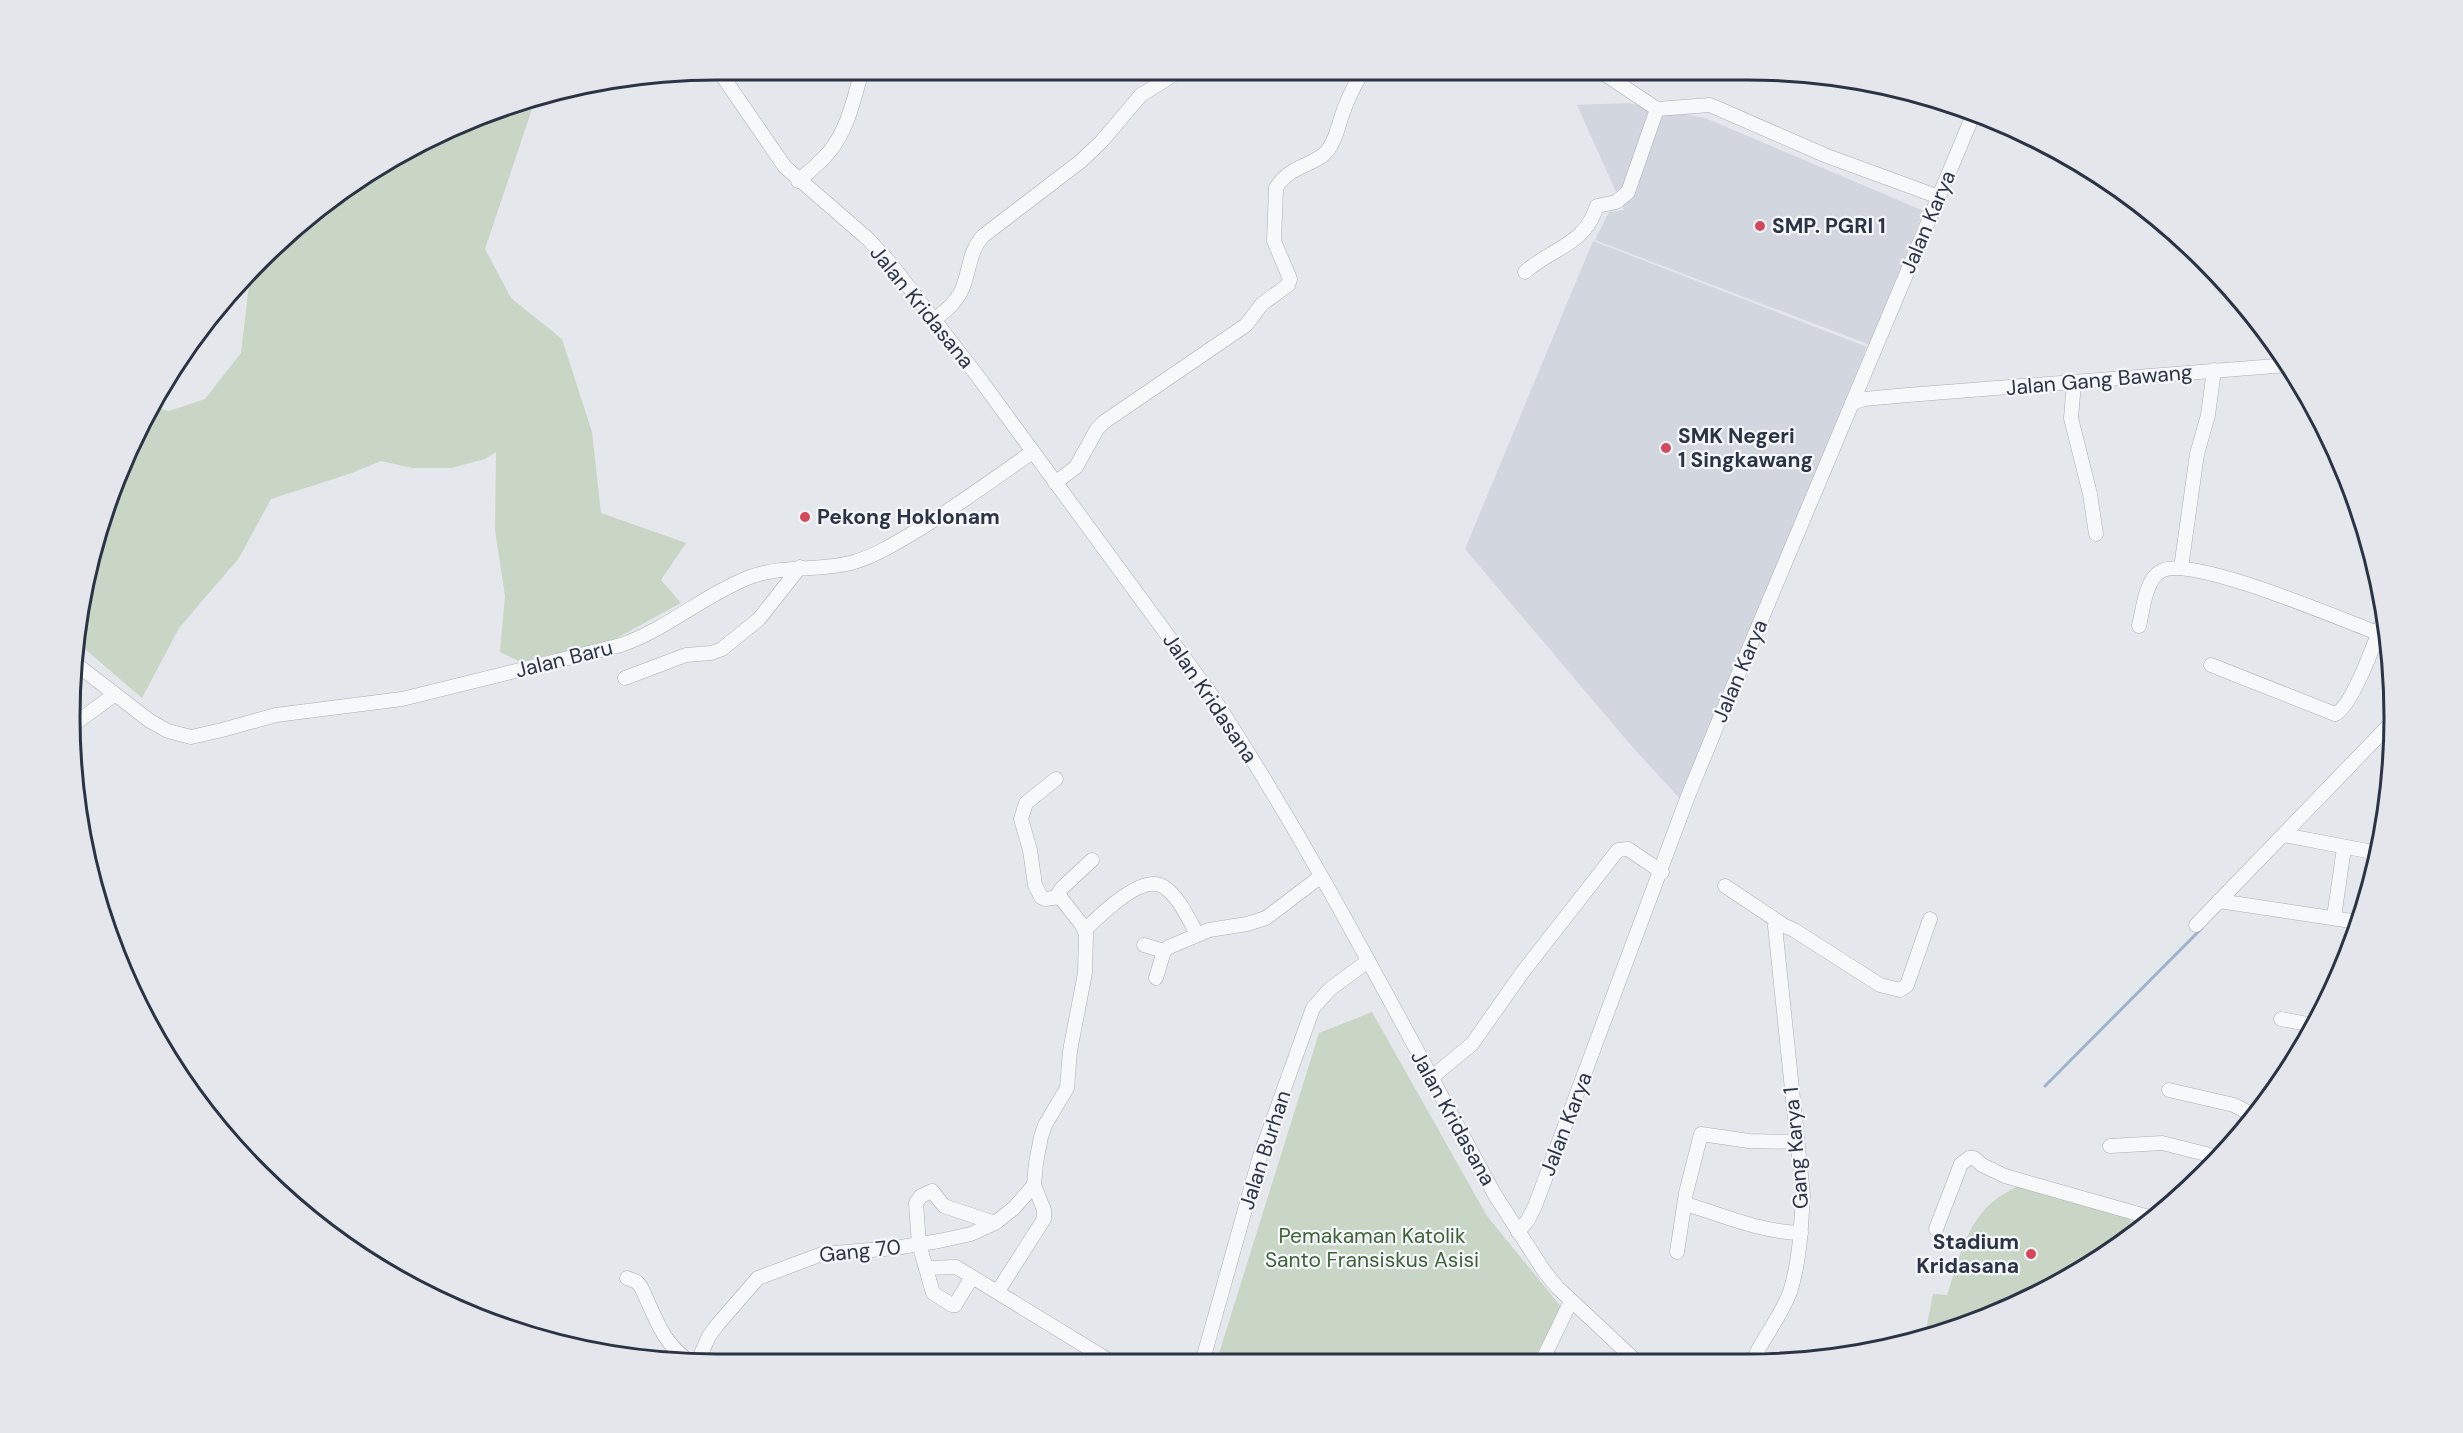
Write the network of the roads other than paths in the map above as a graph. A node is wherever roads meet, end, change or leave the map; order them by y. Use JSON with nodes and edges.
{"nodes":[{"id":1,"x":725,"y":80,"type":"edge"},
{"id":2,"x":859,"y":80,"type":"edge"},
{"id":3,"x":1165,"y":80,"type":"edge"},
{"id":4,"x":1358,"y":80,"type":"edge"},
{"id":5,"x":1614,"y":80,"type":"edge"},
{"id":6,"x":1657,"y":109,"type":"junction"},
{"id":7,"x":1971,"y":121,"type":"edge"},
{"id":8,"x":798,"y":181,"type":"junction"},
{"id":9,"x":1939,"y":197,"type":"junction"},
{"id":10,"x":1525,"y":272,"type":"dead end"},
{"id":11,"x":934,"y":320,"type":"junction"},
{"id":12,"x":2278,"y":366,"type":"edge"},
{"id":13,"x":2214,"y":370,"type":"junction"},
{"id":14,"x":2074,"y":383,"type":"junction"},
{"id":15,"x":1852,"y":404,"type":"junction"},
{"id":16,"x":1032,"y":452,"type":"junction"},
{"id":17,"x":1055,"y":483,"type":"junction"},
{"id":18,"x":2096,"y":534,"type":"dead end"},
{"id":19,"x":800,"y":567,"type":"junction"},
{"id":20,"x":2181,"y":568,"type":"junction"},
{"id":21,"x":2139,"y":626,"type":"dead end"},
{"id":22,"x":2378,"y":633,"type":"joint"},
{"id":23,"x":2211,"y":665,"type":"dead end"},
{"id":24,"x":82,"y":669,"type":"edge"},
{"id":25,"x":625,"y":678,"type":"dead end"},
{"id":26,"x":114,"y":695,"type":"junction"},
{"id":27,"x":80,"y":720,"type":"edge"},
{"id":28,"x":2383,"y":736,"type":"edge"},
{"id":29,"x":1056,"y":780,"type":"dead end"},
{"id":30,"x":2288,"y":836,"type":"junction"},
{"id":31,"x":2344,"y":848,"type":"junction"},
{"id":32,"x":2369,"y":852,"type":"edge"},
{"id":33,"x":1092,"y":860,"type":"dead end"},
{"id":34,"x":1662,"y":872,"type":"junction"},
{"id":35,"x":1320,"y":877,"type":"junction"},
{"id":36,"x":1725,"y":886,"type":"dead end"},
{"id":37,"x":1057,"y":896,"type":"junction"},
{"id":38,"x":2224,"y":902,"type":"junction"},
{"id":39,"x":2334,"y":917,"type":"junction"},
{"id":40,"x":1930,"y":919,"type":"dead end"},
{"id":41,"x":2350,"y":920,"type":"edge"},
{"id":42,"x":1782,"y":924,"type":"junction"},
{"id":43,"x":2196,"y":926,"type":"dead end"},
{"id":44,"x":1084,"y":930,"type":"junction"},
{"id":45,"x":1197,"y":934,"type":"junction"},
{"id":46,"x":1144,"y":945,"type":"dead end"},
{"id":47,"x":1164,"y":951,"type":"junction"},
{"id":48,"x":1368,"y":961,"type":"junction"},
{"id":49,"x":1156,"y":978,"type":"dead end"},
{"id":50,"x":2281,"y":1019,"type":"dead end"},
{"id":51,"x":2305,"y":1023,"type":"edge"},
{"id":52,"x":1431,"y":1078,"type":"junction"},
{"id":53,"x":2169,"y":1090,"type":"dead end"},
{"id":54,"x":2246,"y":1111,"type":"edge"},
{"id":55,"x":1797,"y":1142,"type":"junction"},
{"id":56,"x":2110,"y":1146,"type":"dead end"},
{"id":57,"x":2209,"y":1155,"type":"edge"},
{"id":58,"x":1034,"y":1185,"type":"junction"},
{"id":59,"x":1685,"y":1204,"type":"junction"},
{"id":60,"x":2144,"y":1214,"type":"edge"},
{"id":61,"x":995,"y":1223,"type":"junction"},
{"id":62,"x":1936,"y":1229,"type":"dead end"},
{"id":63,"x":1518,"y":1232,"type":"junction"},
{"id":64,"x":1801,"y":1233,"type":"junction"},
{"id":65,"x":919,"y":1244,"type":"junction"},
{"id":66,"x":1677,"y":1252,"type":"dead end"},
{"id":67,"x":926,"y":1268,"type":"junction"},
{"id":68,"x":972,"y":1277,"type":"junction"},
{"id":69,"x":627,"y":1278,"type":"dead end"},
{"id":70,"x":998,"y":1291,"type":"junction"},
{"id":71,"x":1571,"y":1301,"type":"junction"},
{"id":72,"x":677,"y":1352,"type":"edge"},
{"id":73,"x":702,"y":1353,"type":"edge"},
{"id":74,"x":1757,"y":1353,"type":"edge"},
{"id":75,"x":1099,"y":1354,"type":"edge"},
{"id":76,"x":1205,"y":1354,"type":"edge"},
{"id":77,"x":1545,"y":1354,"type":"edge"},
{"id":78,"x":1628,"y":1354,"type":"edge"}],
"edges":[{"from":1,"to":8,"type":"street","name":"Jalan Kridasana"},
{"from":2,"to":8,"type":"street"},
{"from":3,"to":11,"type":"street"},
{"from":4,"to":17,"type":"street"},
{"from":5,"to":6,"type":"street"},
{"from":6,"to":9,"type":"street"},
{"from":6,"to":10,"type":"street"},
{"from":7,"to":9,"type":"street","name":"Jalan Karya"},
{"from":8,"to":11,"type":"street","name":"Jalan Kridasana"},
{"from":9,"to":15,"type":"street","name":"Jalan Karya"},
{"from":11,"to":16,"type":"street","name":"Jalan Kridasana"},
{"from":12,"to":13,"type":"street","name":"Jalan Gang Bawang"},
{"from":13,"to":14,"type":"street","name":"Jalan Gang Bawang"},
{"from":13,"to":20,"type":"street"},
{"from":14,"to":15,"type":"street","name":"Jalan Gang Bawang"},
{"from":14,"to":18,"type":"street"},
{"from":15,"to":34,"type":"street","name":"Jalan Karya"},
{"from":16,"to":17,"type":"street","name":"Jalan Kridasana"},
{"from":16,"to":19,"type":"street","name":"Jalan Baru"},
{"from":17,"to":35,"type":"street","name":"Jalan Kridasana"},
{"from":19,"to":25,"type":"street"},
{"from":19,"to":26,"type":"street","name":"Jalan Baru"},
{"from":20,"to":21,"type":"street"},
{"from":20,"to":22,"type":"street"},
{"from":22,"to":23,"type":"street"},
{"from":24,"to":26,"type":"street","name":"Jalan Baru"},
{"from":26,"to":27,"type":"street"},
{"from":28,"to":30,"type":"street"},
{"from":29,"to":37,"type":"street"},
{"from":30,"to":31,"type":"street"},
{"from":30,"to":38,"type":"street"},
{"from":31,"to":32,"type":"street"},
{"from":31,"to":39,"type":"street"},
{"from":33,"to":37,"type":"street"},
{"from":34,"to":52,"type":"street"},
{"from":34,"to":63,"type":"street","name":"Jalan Karya"},
{"from":35,"to":45,"type":"street"},
{"from":35,"to":48,"type":"street","name":"Jalan Kridasana"},
{"from":36,"to":42,"type":"street"},
{"from":37,"to":44,"type":"street"},
{"from":38,"to":39,"type":"street"},
{"from":38,"to":43,"type":"street"},
{"from":39,"to":41,"type":"street"},
{"from":40,"to":42,"type":"street"},
{"from":42,"to":55,"type":"street","name":"Gang Karya 1"},
{"from":44,"to":45,"type":"street"},
{"from":44,"to":58,"type":"street"},
{"from":45,"to":47,"type":"street"},
{"from":46,"to":47,"type":"street"},
{"from":47,"to":49,"type":"street"},
{"from":48,"to":52,"type":"street","name":"Jalan Kridasana"},
{"from":48,"to":76,"type":"street","name":"Jalan Burhan"},
{"from":50,"to":51,"type":"street"},
{"from":52,"to":63,"type":"street","name":"Jalan Kridasana"},
{"from":53,"to":54,"type":"street"},
{"from":55,"to":59,"type":"street"},
{"from":55,"to":64,"type":"street","name":"Gang Karya 1"},
{"from":56,"to":57,"type":"street"},
{"from":58,"to":61,"type":"street","name":"Gang 70"},
{"from":58,"to":70,"type":"street"},
{"from":59,"to":64,"type":"street"},
{"from":59,"to":66,"type":"street"},
{"from":60,"to":62,"type":"street"},
{"from":61,"to":65,"type":"street","name":"Gang 70"},
{"from":61,"to":65,"type":"street"},
{"from":63,"to":71,"type":"street","name":"Jalan Kridasana"},
{"from":64,"to":74,"type":"street","name":"Gang Karya 1"},
{"from":65,"to":67,"type":"street"},
{"from":65,"to":73,"type":"street","name":"Gang 70"},
{"from":67,"to":68,"type":"street"},
{"from":67,"to":68,"type":"street"},
{"from":68,"to":70,"type":"street"},
{"from":69,"to":72,"type":"street"},
{"from":70,"to":75,"type":"street"},
{"from":71,"to":77,"type":"street"},
{"from":71,"to":78,"type":"street","name":"Jalan Kridasana"}]}
